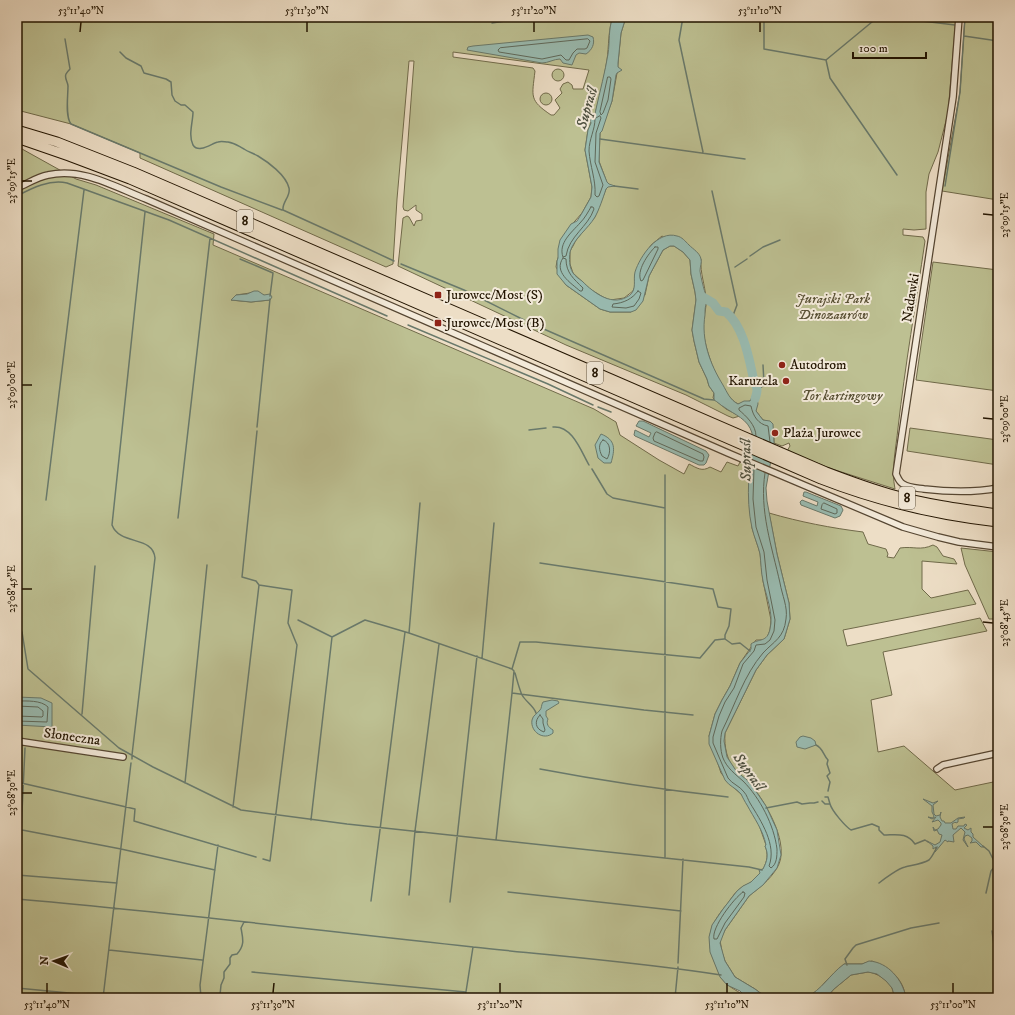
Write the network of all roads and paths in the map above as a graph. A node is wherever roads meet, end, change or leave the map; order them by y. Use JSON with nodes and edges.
{"nodes":[{"id":1,"x":959,"y":17,"type":"edge"},
{"id":2,"x":17,"y":130,"type":"edge"},
{"id":3,"x":17,"y":138,"type":"edge"},
{"id":4,"x":17,"y":188,"type":"edge"},
{"id":5,"x":729,"y":436,"type":"junction"},
{"id":6,"x":790,"y":462,"type":"junction"},
{"id":7,"x":998,"y":488,"type":"edge"},
{"id":8,"x":995,"y":513,"type":"edge"},
{"id":9,"x":998,"y":522,"type":"edge"},
{"id":10,"x":998,"y":547,"type":"edge"},
{"id":11,"x":17,"y":741,"type":"edge"},
{"id":12,"x":998,"y":753,"type":"edge"},
{"id":13,"x":123,"y":757,"type":"dead end"},
{"id":14,"x":937,"y":769,"type":"dead end"}],
"edges":[{"from":1,"to":7,"type":"street","name":"Nadawki"},
{"from":2,"to":5,"type":"highway","number":"8"},
{"from":3,"to":5,"type":"highway","number":"8"},
{"from":4,"to":10,"type":"street"},
{"from":5,"to":6,"type":"highway","number":"8"},
{"from":6,"to":8,"type":"highway","number":"8"},
{"from":6,"to":9,"type":"highway","number":"8"},
{"from":11,"to":13,"type":"street","name":"Słoneczna"},
{"from":12,"to":14,"type":"street"}]}
